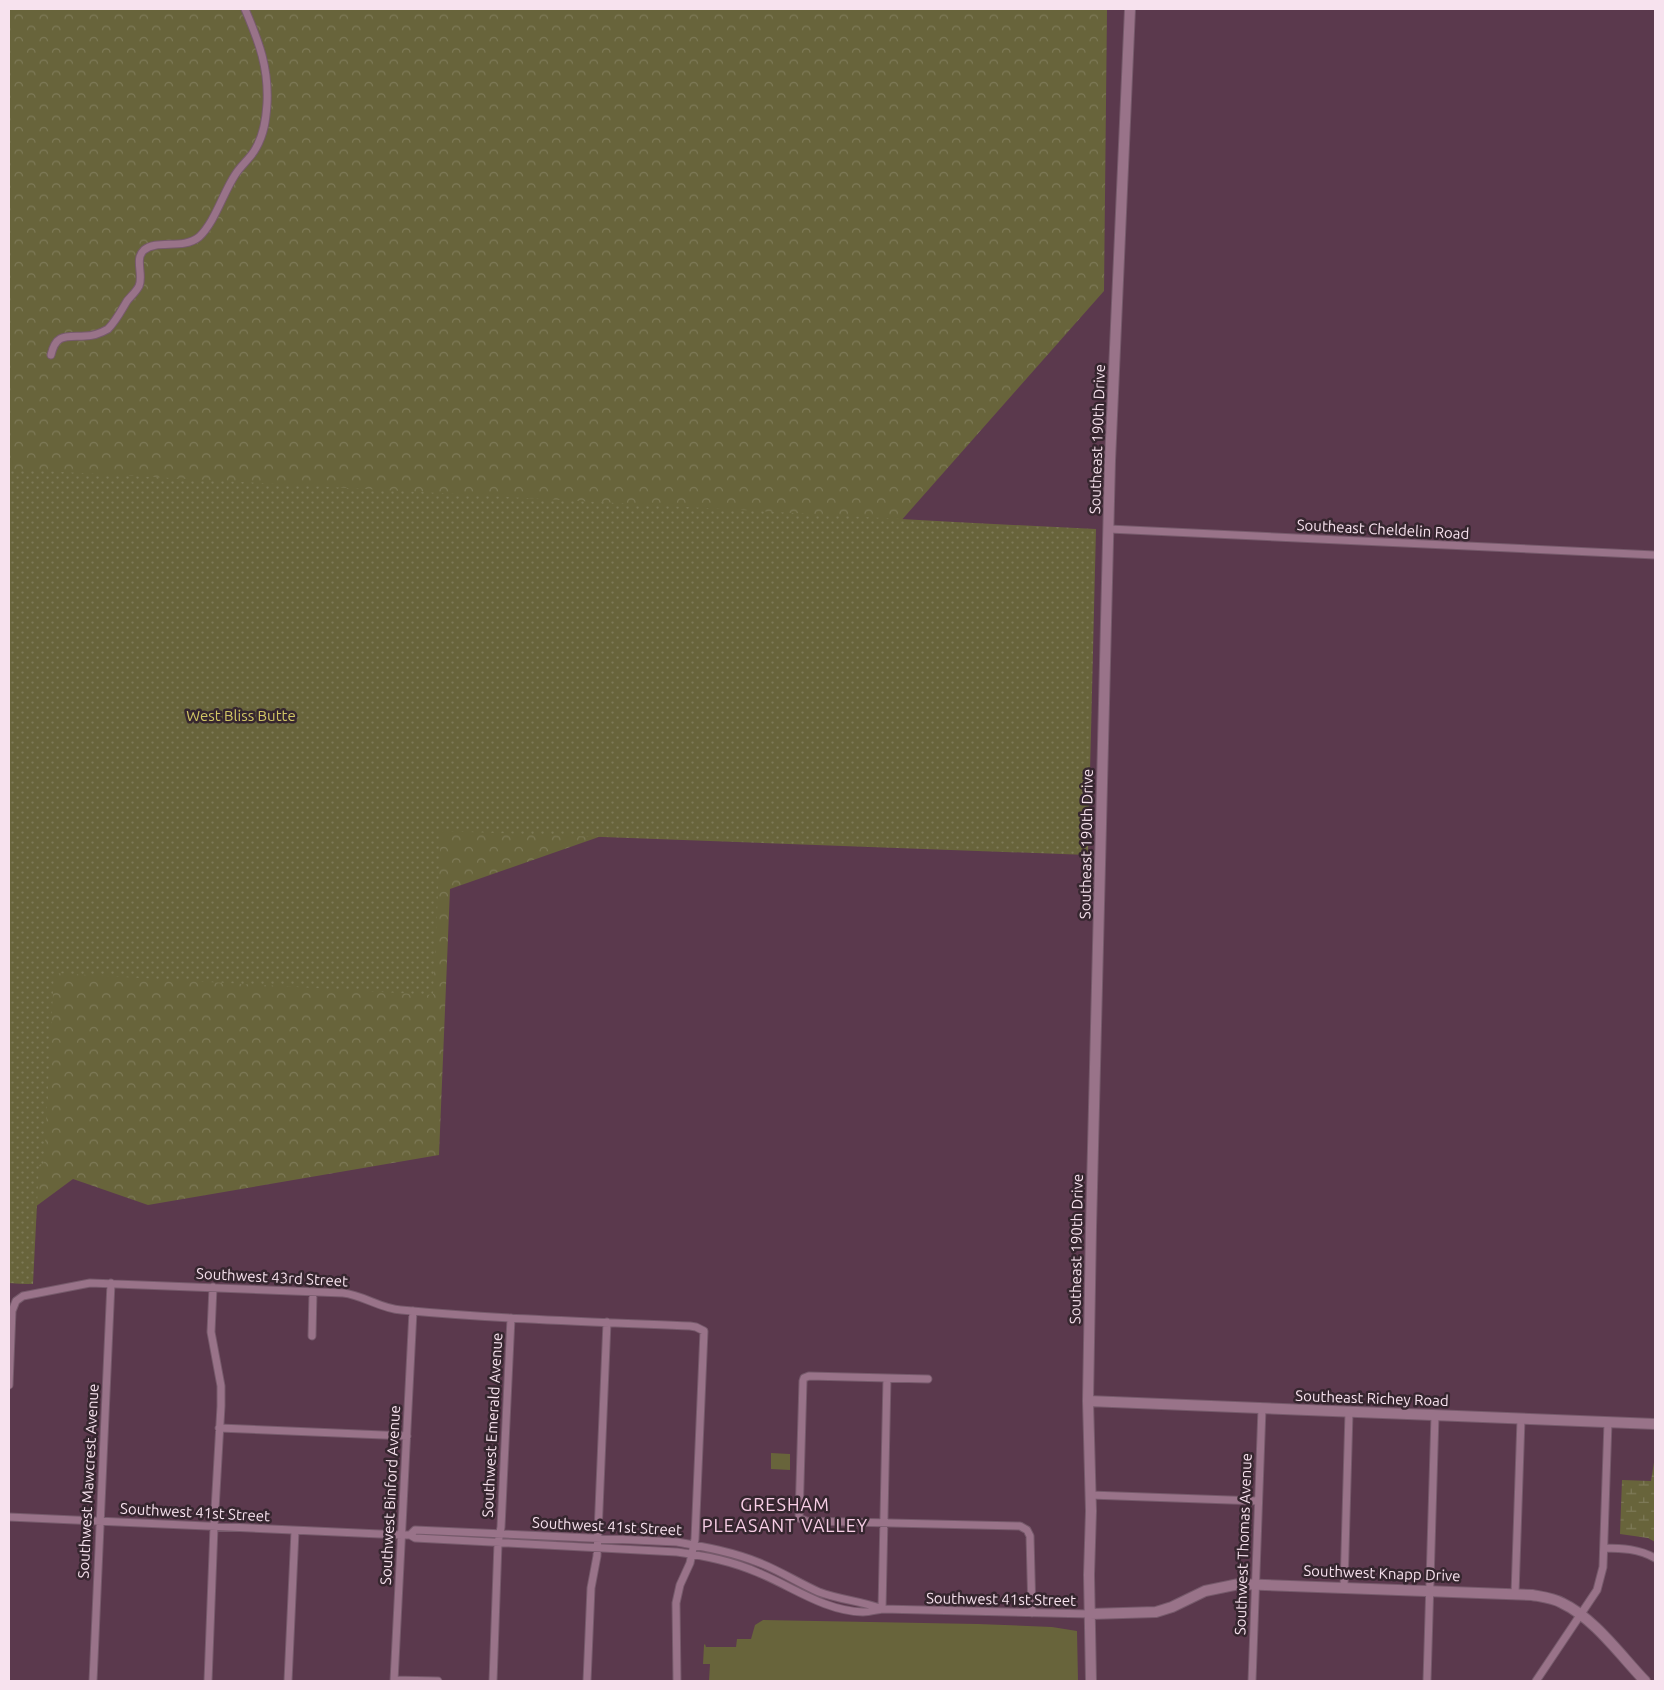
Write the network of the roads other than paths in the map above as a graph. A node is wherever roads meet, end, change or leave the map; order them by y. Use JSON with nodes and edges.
{"nodes":[{"id":1,"x":245,"y":9,"type":"edge"},
{"id":2,"x":1130,"y":9,"type":"edge"},
{"id":3,"x":51,"y":355,"type":"dead end"},
{"id":4,"x":1109,"y":529,"type":"junction"},
{"id":5,"x":1655,"y":556,"type":"edge"},
{"id":6,"x":111,"y":1283,"type":"junction"},
{"id":7,"x":213,"y":1287,"type":"junction"},
{"id":8,"x":313,"y":1292,"type":"junction"},
{"id":9,"x":413,"y":1311,"type":"junction"},
{"id":10,"x":511,"y":1318,"type":"junction"},
{"id":11,"x":607,"y":1322,"type":"junction"},
{"id":12,"x":312,"y":1336,"type":"dead end"},
{"id":13,"x":887,"y":1378,"type":"junction"},
{"id":14,"x":928,"y":1379,"type":"dead end"},
{"id":15,"x":9,"y":1385,"type":"edge"},
{"id":16,"x":1088,"y":1401,"type":"junction"},
{"id":17,"x":1262,"y":1408,"type":"junction"},
{"id":18,"x":1349,"y":1412,"type":"junction"},
{"id":19,"x":1435,"y":1415,"type":"junction"},
{"id":20,"x":1521,"y":1419,"type":"junction"},
{"id":21,"x":1608,"y":1422,"type":"junction"},
{"id":22,"x":1655,"y":1424,"type":"edge"},
{"id":23,"x":219,"y":1428,"type":"junction"},
{"id":24,"x":407,"y":1436,"type":"junction"},
{"id":25,"x":1090,"y":1495,"type":"junction"},
{"id":26,"x":1258,"y":1501,"type":"junction"},
{"id":27,"x":9,"y":1517,"type":"edge"},
{"id":28,"x":99,"y":1521,"type":"junction"},
{"id":29,"x":884,"y":1523,"type":"junction"},
{"id":30,"x":214,"y":1527,"type":"junction"},
{"id":31,"x":295,"y":1531,"type":"junction"},
{"id":32,"x":500,"y":1534,"type":"junction"},
{"id":33,"x":406,"y":1535,"type":"junction"},
{"id":34,"x":597,"y":1538,"type":"junction"},
{"id":35,"x":498,"y":1543,"type":"junction"},
{"id":36,"x":694,"y":1545,"type":"junction"},
{"id":37,"x":596,"y":1547,"type":"junction"},
{"id":38,"x":1604,"y":1548,"type":"junction"},
{"id":39,"x":693,"y":1554,"type":"junction"},
{"id":40,"x":1655,"y":1558,"type":"edge"},
{"id":41,"x":1255,"y":1583,"type":"junction"},
{"id":42,"x":1344,"y":1587,"type":"junction"},
{"id":43,"x":1429,"y":1590,"type":"junction"},
{"id":44,"x":1515,"y":1594,"type":"junction"},
{"id":45,"x":882,"y":1609,"type":"junction"},
{"id":46,"x":1032,"y":1613,"type":"junction"},
{"id":47,"x":1090,"y":1614,"type":"junction"},
{"id":48,"x":1580,"y":1615,"type":"junction"},
{"id":49,"x":93,"y":1681,"type":"edge"},
{"id":50,"x":208,"y":1681,"type":"edge"},
{"id":51,"x":288,"y":1681,"type":"edge"},
{"id":52,"x":394,"y":1681,"type":"edge"},
{"id":53,"x":438,"y":1681,"type":"edge"},
{"id":54,"x":493,"y":1681,"type":"edge"},
{"id":55,"x":587,"y":1681,"type":"edge"},
{"id":56,"x":677,"y":1681,"type":"edge"},
{"id":57,"x":1091,"y":1681,"type":"edge"},
{"id":58,"x":1252,"y":1681,"type":"edge"},
{"id":59,"x":1427,"y":1681,"type":"edge"},
{"id":60,"x":1536,"y":1681,"type":"edge"},
{"id":61,"x":1645,"y":1681,"type":"edge"}],
"edges":[{"from":1,"to":3,"type":"street"},
{"from":2,"to":4,"type":"main road","name":"Southeast 190th Drive"},
{"from":4,"to":5,"type":"street","name":"Southeast Cheldelin Road"},
{"from":4,"to":16,"type":"main road","name":"Southeast 190th Drive"},
{"from":6,"to":7,"type":"street","name":"Southwest 43rd Street"},
{"from":6,"to":15,"type":"street","name":"Southwest 43rd Street"},
{"from":6,"to":28,"type":"street","name":"Southwest Mawcrest Avenue"},
{"from":7,"to":8,"type":"street","name":"Southwest 43rd Street"},
{"from":7,"to":23,"type":"street"},
{"from":8,"to":9,"type":"street","name":"Southwest 43rd Street"},
{"from":8,"to":12,"type":"street"},
{"from":9,"to":10,"type":"street","name":"Southwest 43rd Street"},
{"from":9,"to":24,"type":"street","name":"Southwest Binford Avenue"},
{"from":10,"to":11,"type":"street","name":"Southwest 43rd Street"},
{"from":10,"to":32,"type":"street","name":"Southwest Emerald Avenue"},
{"from":11,"to":34,"type":"street"},
{"from":11,"to":36,"type":"street","name":"Southwest 43rd Street"},
{"from":13,"to":14,"type":"street"},
{"from":13,"to":29,"type":"street"},
{"from":13,"to":29,"type":"street"},
{"from":16,"to":17,"type":"main road","name":"Southeast Richey Road"},
{"from":16,"to":25,"type":"main road","name":"Southeast 190th Drive"},
{"from":17,"to":18,"type":"main road","name":"Southeast Richey Road"},
{"from":17,"to":26,"type":"street","name":"Southwest Thomas Avenue"},
{"from":18,"to":19,"type":"main road","name":"Southeast Richey Road"},
{"from":18,"to":42,"type":"street"},
{"from":19,"to":20,"type":"main road","name":"Southeast Richey Road"},
{"from":19,"to":43,"type":"street"},
{"from":20,"to":21,"type":"main road","name":"Southeast Richey Road"},
{"from":20,"to":44,"type":"street"},
{"from":21,"to":22,"type":"main road","name":"Southeast Richey Road"},
{"from":21,"to":38,"type":"street"},
{"from":23,"to":24,"type":"street"},
{"from":23,"to":30,"type":"street"},
{"from":24,"to":33,"type":"street","name":"Southwest Binford Avenue"},
{"from":25,"to":26,"type":"street"},
{"from":25,"to":47,"type":"main road","name":"Southeast 190th Drive"},
{"from":26,"to":41,"type":"street","name":"Southwest Thomas Avenue"},
{"from":27,"to":28,"type":"street","name":"Southwest 41st Street"},
{"from":28,"to":30,"type":"street","name":"Southwest 41st Street"},
{"from":28,"to":49,"type":"street","name":"Southwest Mawcrest Avenue"},
{"from":29,"to":45,"type":"street"},
{"from":29,"to":46,"type":"street"},
{"from":30,"to":31,"type":"street","name":"Southwest 41st Street"},
{"from":30,"to":50,"type":"street"},
{"from":31,"to":33,"type":"street","name":"Southwest 41st Street"},
{"from":31,"to":51,"type":"street"},
{"from":32,"to":33,"type":"street","name":"Southwest 41st Street"},
{"from":32,"to":34,"type":"street","name":"Southwest 41st Street"},
{"from":32,"to":35,"type":"street","name":"Southwest Emerald Avenue"},
{"from":33,"to":35,"type":"street","name":"Southwest 41st Street"},
{"from":33,"to":52,"type":"street","name":"Southwest Binford Avenue"},
{"from":34,"to":36,"type":"street","name":"Southwest 41st Street"},
{"from":34,"to":37,"type":"street"},
{"from":35,"to":37,"type":"street","name":"Southwest 41st Street"},
{"from":35,"to":54,"type":"street","name":"Southwest Emerald Avenue"},
{"from":36,"to":39,"type":"street"},
{"from":36,"to":45,"type":"street","name":"Southwest 41st Street"},
{"from":37,"to":39,"type":"street","name":"Southwest 41st Street"},
{"from":37,"to":55,"type":"street"},
{"from":38,"to":40,"type":"street"},
{"from":38,"to":48,"type":"street"},
{"from":39,"to":45,"type":"street","name":"Southwest 41st Street"},
{"from":39,"to":56,"type":"street"},
{"from":41,"to":42,"type":"main road","name":"Southwest Knapp Drive"},
{"from":41,"to":47,"type":"main road","name":"Southwest Knapp Drive"},
{"from":41,"to":58,"type":"street","name":"Southwest Thomas Avenue"},
{"from":42,"to":43,"type":"main road","name":"Southwest Knapp Drive"},
{"from":43,"to":44,"type":"main road","name":"Southwest Knapp Drive"},
{"from":43,"to":59,"type":"street"},
{"from":44,"to":48,"type":"main road","name":"Southwest Knapp Drive"},
{"from":45,"to":46,"type":"street","name":"Southwest 41st Street"},
{"from":46,"to":47,"type":"street","name":"Southwest 41st Street"},
{"from":47,"to":57,"type":"main road","name":"Southeast 190th Drive"},
{"from":48,"to":60,"type":"street"},
{"from":48,"to":61,"type":"main road","name":"Southwest Knapp Drive"},
{"from":52,"to":53,"type":"street"}]}
